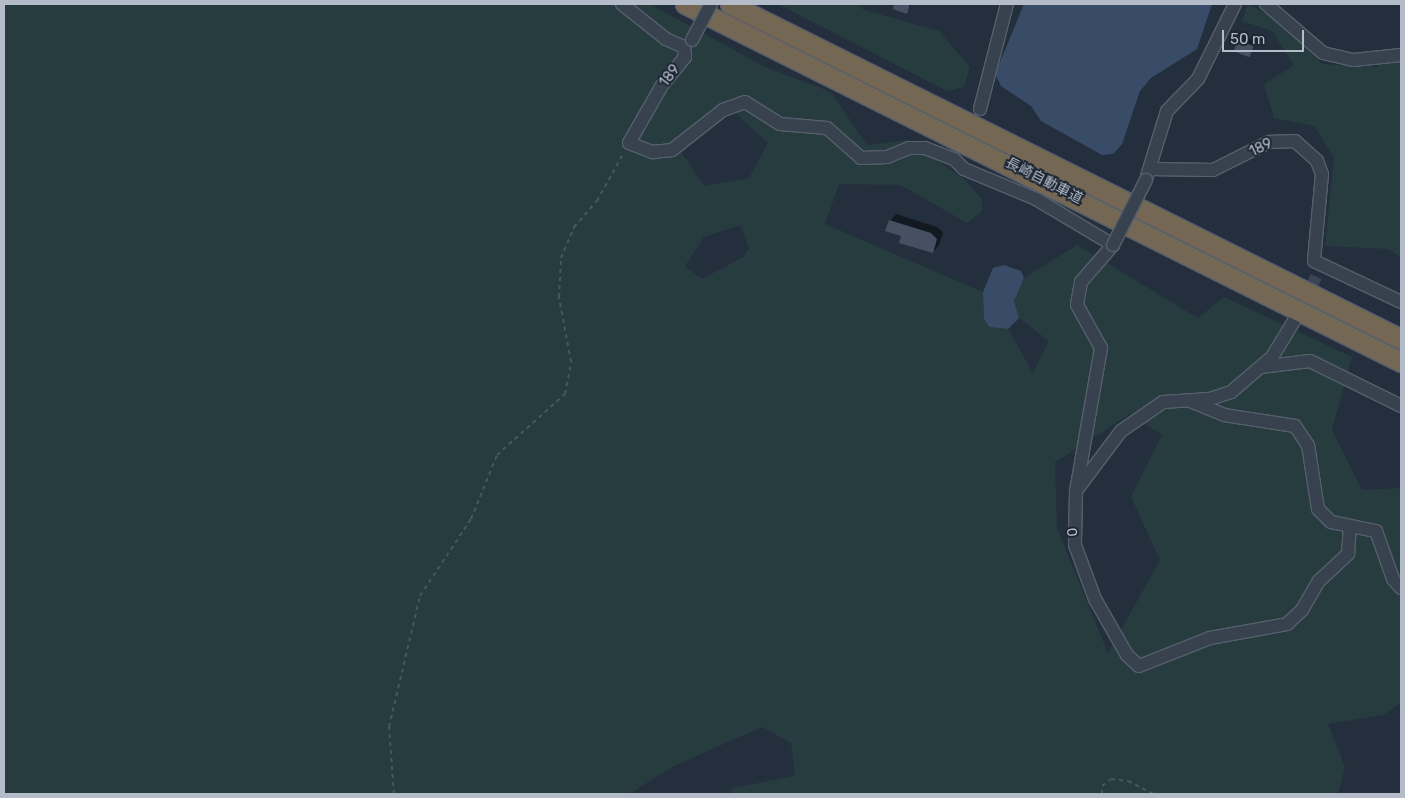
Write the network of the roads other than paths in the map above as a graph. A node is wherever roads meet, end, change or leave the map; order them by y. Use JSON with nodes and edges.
{"nodes":[{"id":1,"x":622,"y":4,"type":"edge"},
{"id":2,"x":685,"y":4,"type":"edge"},
{"id":3,"x":711,"y":4,"type":"edge"},
{"id":4,"x":730,"y":4,"type":"edge"},
{"id":5,"x":1007,"y":4,"type":"edge"},
{"id":6,"x":1235,"y":4,"type":"edge"},
{"id":7,"x":1266,"y":4,"type":"edge"},
{"id":8,"x":688,"y":44,"type":"junction"},
{"id":9,"x":1401,"y":55,"type":"edge"},
{"id":10,"x":980,"y":108,"type":"dead end"},
{"id":11,"x":1148,"y":174,"type":"junction"},
{"id":12,"x":1113,"y":245,"type":"junction"},
{"id":13,"x":1401,"y":302,"type":"edge"},
{"id":14,"x":1294,"y":321,"type":"tunnel mouth"},
{"id":15,"x":1401,"y":339,"type":"edge"},
{"id":16,"x":1401,"y":362,"type":"edge"},
{"id":17,"x":1261,"y":368,"type":"junction"},
{"id":18,"x":1185,"y":399,"type":"junction"},
{"id":19,"x":1401,"y":406,"type":"edge"},
{"id":20,"x":1076,"y":492,"type":"junction"},
{"id":21,"x":1350,"y":526,"type":"junction"},
{"id":22,"x":1401,"y":588,"type":"edge"}],
"edges":[{"from":1,"to":8,"type":"street","name":"189"},
{"from":2,"to":16,"type":"highway","name":"長崎自動車道"},
{"from":3,"to":8,"type":"street","name":"189","bridge":true},
{"from":4,"to":15,"type":"highway","name":"長崎自動車道"},
{"from":5,"to":10,"type":"street"},
{"from":6,"to":11,"type":"street"},
{"from":7,"to":9,"type":"street"},
{"from":8,"to":12,"type":"street","name":"189"},
{"from":11,"to":12,"type":"street","bridge":true},
{"from":11,"to":13,"type":"street","name":"189"},
{"from":12,"to":20,"type":"street"},
{"from":14,"to":17,"type":"street"},
{"from":17,"to":18,"type":"street"},
{"from":17,"to":19,"type":"street"},
{"from":18,"to":20,"type":"street","name":"0"},
{"from":18,"to":21,"type":"street"},
{"from":20,"to":21,"type":"street","name":"0"},
{"from":21,"to":22,"type":"street"}]}
